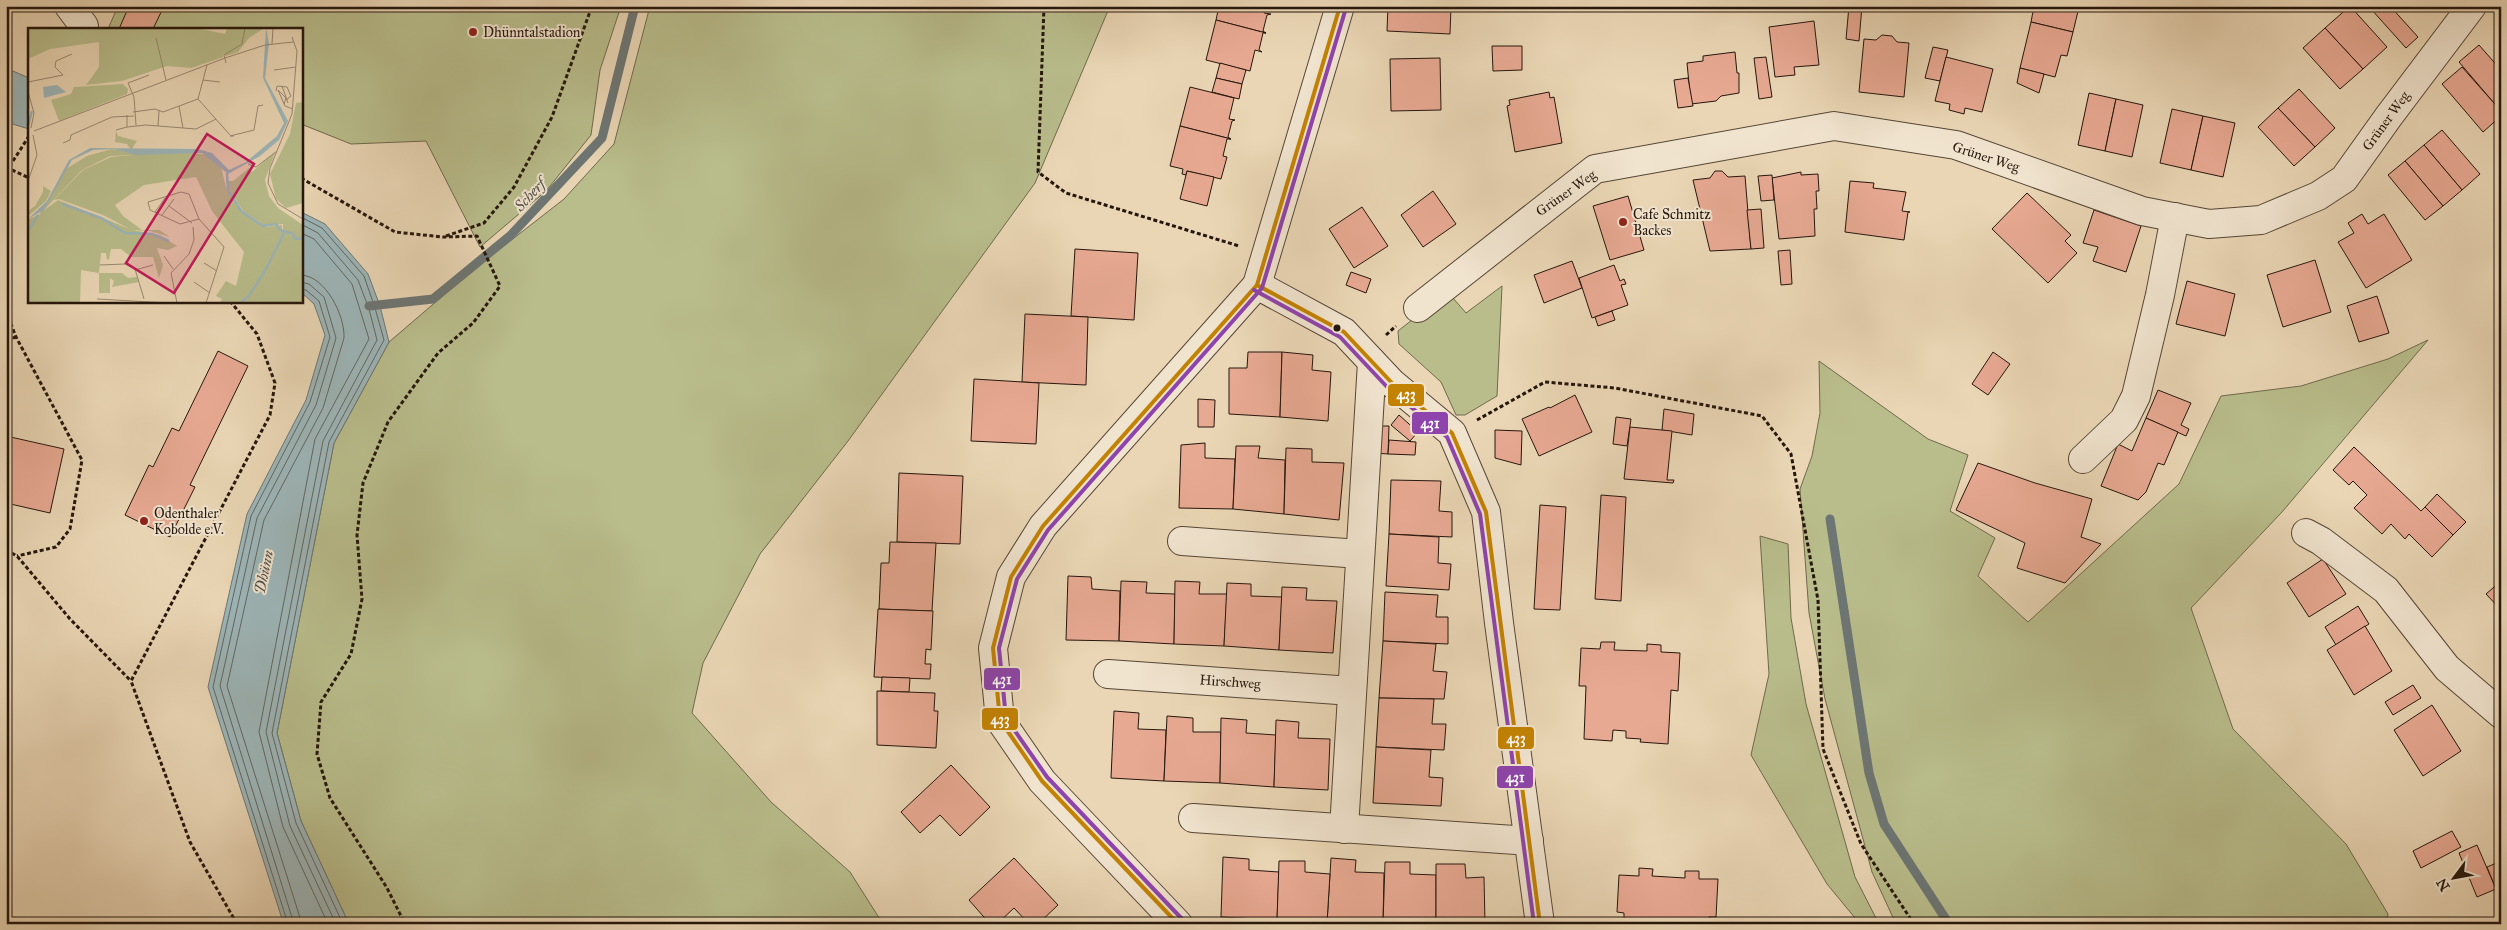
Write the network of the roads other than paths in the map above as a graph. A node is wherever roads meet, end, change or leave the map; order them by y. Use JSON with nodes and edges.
{"nodes":[{"id":1,"x":69,"y":6,"type":"edge"},
{"id":2,"x":1340,"y":6,"type":"edge"},
{"id":3,"x":2472,"y":6,"type":"edge"},
{"id":4,"x":83,"y":28,"type":"edge"},
{"id":5,"x":2175,"y":217,"type":"junction"},
{"id":6,"x":1257,"y":285,"type":"junction"},
{"id":7,"x":1418,"y":308,"type":"road end"},
{"id":8,"x":1372,"y":362,"type":"junction"},
{"id":9,"x":2083,"y":459,"type":"dead end"},
{"id":10,"x":2306,"y":533,"type":"dead end"},
{"id":11,"x":1182,"y":541,"type":"dead end"},
{"id":12,"x":1360,"y":554,"type":"junction"},
{"id":13,"x":1108,"y":674,"type":"dead end"},
{"id":14,"x":1352,"y":691,"type":"junction"},
{"id":15,"x":2501,"y":714,"type":"edge"},
{"id":16,"x":1193,"y":818,"type":"dead end"},
{"id":17,"x":1344,"y":829,"type":"junction"},
{"id":18,"x":1528,"y":842,"type":"junction"},
{"id":19,"x":1178,"y":924,"type":"edge"},
{"id":20,"x":1540,"y":924,"type":"edge"}],
"edges":[{"from":1,"to":4,"type":"street"},
{"from":2,"to":6,"type":"street"},
{"from":3,"to":5,"type":"street","name":"Grüner Weg"},
{"from":5,"to":7,"type":"street","name":"Grüner Weg"},
{"from":5,"to":9,"type":"street"},
{"from":6,"to":8,"type":"street"},
{"from":6,"to":19,"type":"street"},
{"from":8,"to":12,"type":"street"},
{"from":8,"to":18,"type":"street"},
{"from":10,"to":15,"type":"street"},
{"from":11,"to":12,"type":"street"},
{"from":12,"to":14,"type":"street"},
{"from":13,"to":14,"type":"street","name":"Hirschweg"},
{"from":14,"to":17,"type":"street"},
{"from":16,"to":17,"type":"street"},
{"from":17,"to":18,"type":"street"},
{"from":18,"to":20,"type":"street"}]}
